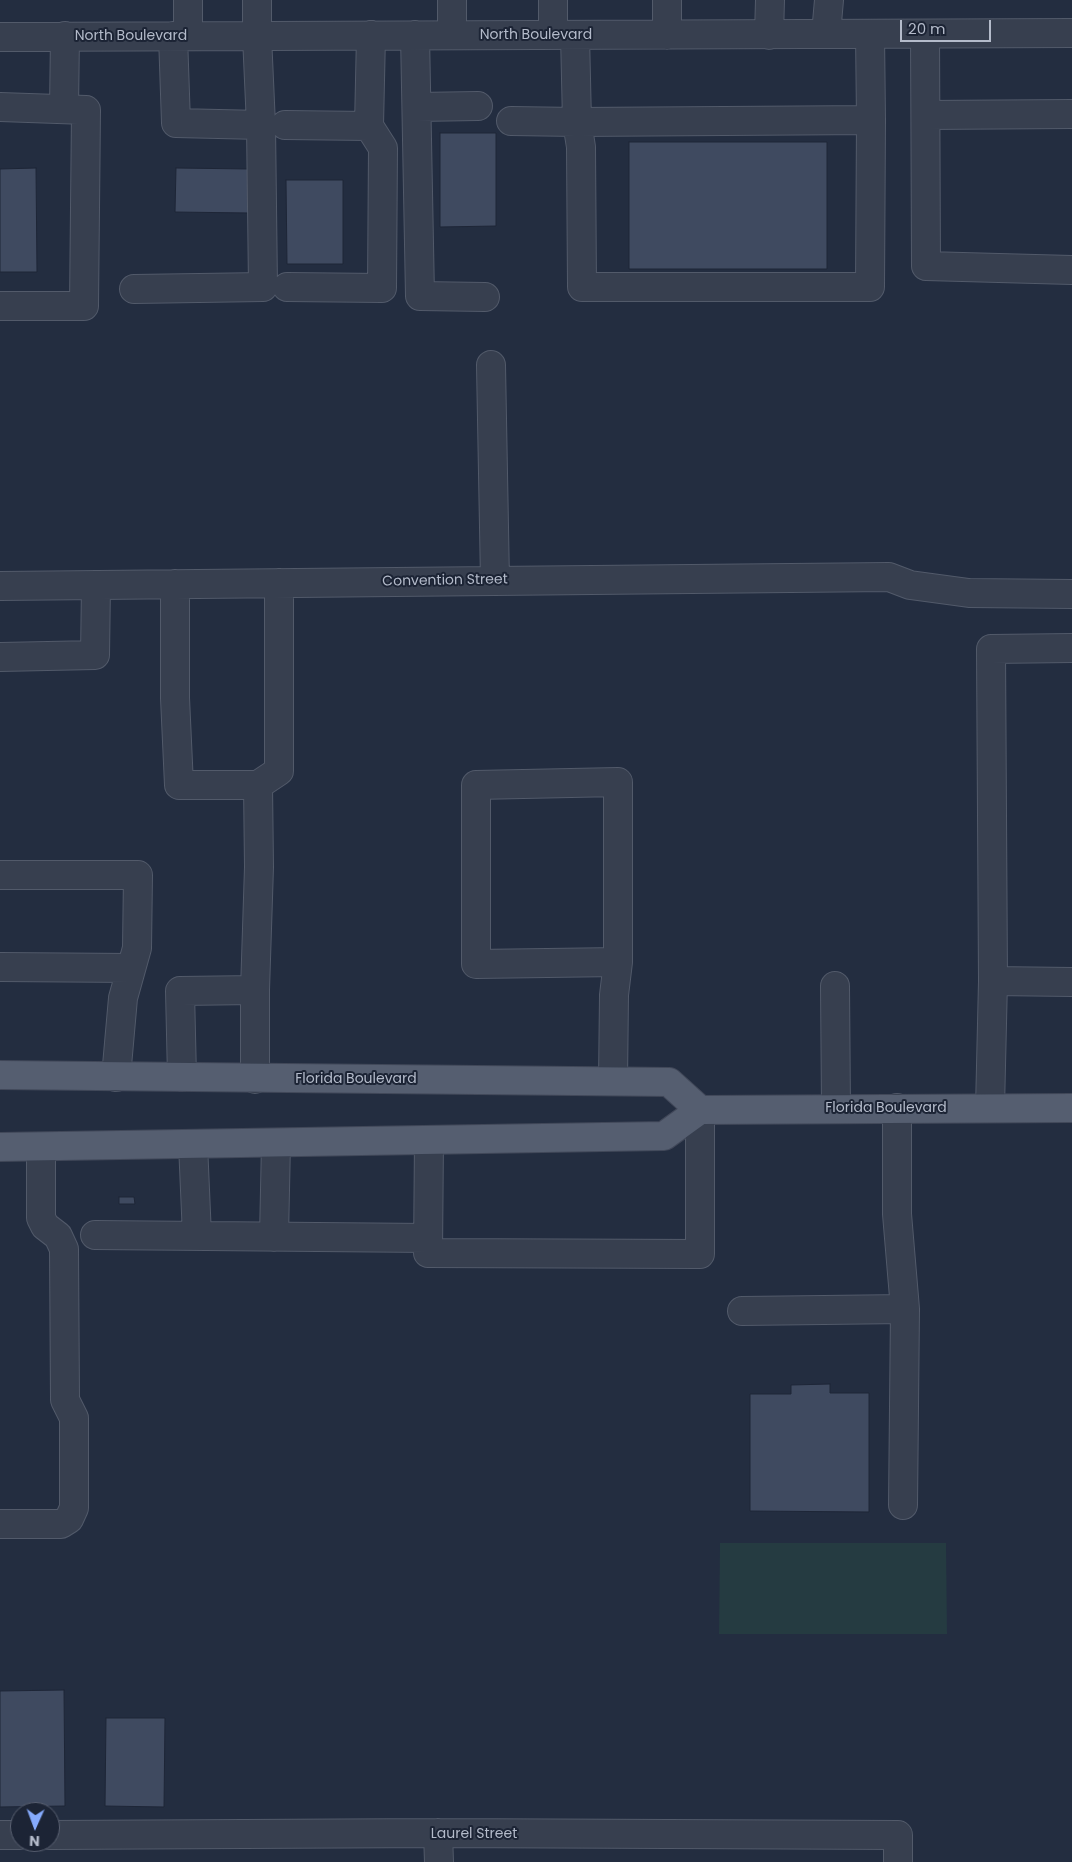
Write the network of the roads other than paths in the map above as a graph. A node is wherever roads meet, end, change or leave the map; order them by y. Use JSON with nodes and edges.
{"nodes":[{"id":1,"x":188,"y":0,"type":"edge"},
{"id":2,"x":257,"y":0,"type":"edge"},
{"id":3,"x":452,"y":0,"type":"edge"},
{"id":4,"x":553,"y":0,"type":"edge"},
{"id":5,"x":667,"y":0,"type":"edge"},
{"id":6,"x":770,"y":0,"type":"edge"},
{"id":7,"x":829,"y":0,"type":"edge"},
{"id":8,"x":1072,"y":33,"type":"edge"},
{"id":9,"x":667,"y":34,"type":"junction"},
{"id":10,"x":826,"y":34,"type":"junction"},
{"id":11,"x":870,"y":34,"type":"junction"},
{"id":12,"x":926,"y":34,"type":"junction"},
{"id":13,"x":371,"y":35,"type":"junction"},
{"id":14,"x":416,"y":35,"type":"junction"},
{"id":15,"x":452,"y":35,"type":"junction"},
{"id":16,"x":564,"y":35,"type":"junction"},
{"id":17,"x":769,"y":35,"type":"junction"},
{"id":18,"x":65,"y":36,"type":"junction"},
{"id":19,"x":181,"y":36,"type":"junction"},
{"id":20,"x":257,"y":36,"type":"junction"},
{"id":21,"x":0,"y":37,"type":"edge"},
{"id":22,"x":478,"y":106,"type":"dead end"},
{"id":23,"x":0,"y":107,"type":"edge"},
{"id":24,"x":417,"y":107,"type":"junction"},
{"id":25,"x":64,"y":109,"type":"junction"},
{"id":26,"x":1072,"y":114,"type":"edge"},
{"id":27,"x":926,"y":115,"type":"junction"},
{"id":28,"x":872,"y":120,"type":"junction"},
{"id":29,"x":510,"y":121,"type":"dead end"},
{"id":30,"x":577,"y":122,"type":"junction"},
{"id":31,"x":273,"y":125,"type":"junction"},
{"id":32,"x":369,"y":126,"type":"junction"},
{"id":33,"x":1072,"y":270,"type":"edge"},
{"id":34,"x":287,"y":287,"type":"dead end"},
{"id":35,"x":134,"y":289,"type":"dead end"},
{"id":36,"x":486,"y":297,"type":"dead end"},
{"id":37,"x":0,"y":306,"type":"edge"},
{"id":38,"x":491,"y":365,"type":"dead end"},
{"id":39,"x":495,"y":581,"type":"junction"},
{"id":40,"x":279,"y":583,"type":"junction"},
{"id":41,"x":175,"y":584,"type":"junction"},
{"id":42,"x":96,"y":585,"type":"junction"},
{"id":43,"x":0,"y":586,"type":"edge"},
{"id":44,"x":1072,"y":594,"type":"edge"},
{"id":45,"x":1072,"y":648,"type":"edge"},
{"id":46,"x":0,"y":657,"type":"edge"},
{"id":47,"x":258,"y":786,"type":"junction"},
{"id":48,"x":0,"y":875,"type":"edge"},
{"id":49,"x":618,"y":962,"type":"junction"},
{"id":50,"x":0,"y":966,"type":"edge"},
{"id":51,"x":131,"y":968,"type":"junction"},
{"id":52,"x":994,"y":981,"type":"junction"},
{"id":53,"x":1072,"y":982,"type":"edge"},
{"id":54,"x":835,"y":986,"type":"dead end"},
{"id":55,"x":255,"y":990,"type":"junction"},
{"id":56,"x":0,"y":1076,"type":"edge"},
{"id":57,"x":116,"y":1077,"type":"junction"},
{"id":58,"x":182,"y":1077,"type":"junction"},
{"id":59,"x":255,"y":1079,"type":"junction"},
{"id":60,"x":613,"y":1082,"type":"junction"},
{"id":61,"x":897,"y":1108,"type":"junction"},
{"id":62,"x":990,"y":1108,"type":"junction"},
{"id":63,"x":1072,"y":1108,"type":"edge"},
{"id":64,"x":836,"y":1109,"type":"junction"},
{"id":65,"x":700,"y":1110,"type":"junction"},
{"id":66,"x":429,"y":1140,"type":"junction"},
{"id":67,"x":276,"y":1143,"type":"junction"},
{"id":68,"x":193,"y":1144,"type":"junction"},
{"id":69,"x":0,"y":1147,"type":"edge"},
{"id":70,"x":41,"y":1147,"type":"junction"},
{"id":71,"x":95,"y":1235,"type":"dead end"},
{"id":72,"x":197,"y":1236,"type":"junction"},
{"id":73,"x":274,"y":1237,"type":"junction"},
{"id":74,"x":428,"y":1238,"type":"junction"},
{"id":75,"x":905,"y":1309,"type":"junction"},
{"id":76,"x":742,"y":1311,"type":"dead end"},
{"id":77,"x":903,"y":1505,"type":"dead end"},
{"id":78,"x":0,"y":1524,"type":"edge"},
{"id":79,"x":438,"y":1834,"type":"junction"},
{"id":80,"x":60,"y":1835,"type":"edge"},
{"id":81,"x":439,"y":1862,"type":"edge"},
{"id":82,"x":898,"y":1862,"type":"edge"}],
"edges":[{"from":1,"to":19,"type":"street"},
{"from":2,"to":20,"type":"street"},
{"from":3,"to":15,"type":"street"},
{"from":4,"to":16,"type":"street"},
{"from":5,"to":9,"type":"street"},
{"from":6,"to":17,"type":"street"},
{"from":7,"to":10,"type":"street"},
{"from":8,"to":12,"type":"street","name":"North Boulevard"},
{"from":9,"to":16,"type":"street","name":"North Boulevard"},
{"from":9,"to":17,"type":"street","name":"North Boulevard"},
{"from":10,"to":11,"type":"street","name":"North Boulevard"},
{"from":10,"to":17,"type":"street","name":"North Boulevard"},
{"from":11,"to":12,"type":"street","name":"North Boulevard"},
{"from":11,"to":28,"type":"street"},
{"from":12,"to":27,"type":"street"},
{"from":13,"to":14,"type":"street","name":"North Boulevard"},
{"from":13,"to":20,"type":"street","name":"North Boulevard"},
{"from":13,"to":32,"type":"street"},
{"from":14,"to":15,"type":"street","name":"North Boulevard"},
{"from":14,"to":24,"type":"street"},
{"from":15,"to":16,"type":"street","name":"North Boulevard"},
{"from":16,"to":30,"type":"street"},
{"from":18,"to":19,"type":"street","name":"North Boulevard"},
{"from":18,"to":21,"type":"street","name":"North Boulevard"},
{"from":18,"to":25,"type":"street"},
{"from":19,"to":20,"type":"street","name":"North Boulevard"},
{"from":19,"to":31,"type":"street"},
{"from":20,"to":31,"type":"street"},
{"from":22,"to":24,"type":"street"},
{"from":23,"to":25,"type":"street"},
{"from":24,"to":36,"type":"street"},
{"from":25,"to":37,"type":"street"},
{"from":26,"to":27,"type":"street"},
{"from":27,"to":33,"type":"street"},
{"from":28,"to":30,"type":"street"},
{"from":28,"to":30,"type":"street"},
{"from":29,"to":30,"type":"street"},
{"from":31,"to":32,"type":"street"},
{"from":31,"to":35,"type":"street"},
{"from":32,"to":34,"type":"street"},
{"from":38,"to":39,"type":"street"},
{"from":39,"to":40,"type":"street","name":"Convention Street"},
{"from":39,"to":44,"type":"street","name":"Convention Street"},
{"from":40,"to":41,"type":"street","name":"Convention Street"},
{"from":40,"to":47,"type":"street"},
{"from":41,"to":42,"type":"street","name":"Convention Street"},
{"from":41,"to":47,"type":"street"},
{"from":42,"to":43,"type":"street","name":"Convention Street"},
{"from":42,"to":46,"type":"street"},
{"from":45,"to":52,"type":"street"},
{"from":47,"to":55,"type":"street"},
{"from":48,"to":51,"type":"street"},
{"from":49,"to":49,"type":"street"},
{"from":49,"to":60,"type":"street"},
{"from":50,"to":51,"type":"street"},
{"from":51,"to":57,"type":"street"},
{"from":52,"to":53,"type":"street"},
{"from":52,"to":62,"type":"street"},
{"from":54,"to":64,"type":"street"},
{"from":55,"to":58,"type":"street"},
{"from":55,"to":59,"type":"street"},
{"from":56,"to":57,"type":"main road","name":"Florida Boulevard"},
{"from":57,"to":58,"type":"main road","name":"Florida Boulevard"},
{"from":58,"to":59,"type":"main road","name":"Florida Boulevard"},
{"from":59,"to":60,"type":"main road","name":"Florida Boulevard"},
{"from":60,"to":65,"type":"main road","name":"Florida Boulevard"},
{"from":61,"to":62,"type":"main road","name":"Florida Boulevard"},
{"from":61,"to":64,"type":"main road","name":"Florida Boulevard"},
{"from":61,"to":75,"type":"street"},
{"from":62,"to":63,"type":"main road","name":"Florida Boulevard"},
{"from":64,"to":65,"type":"main road","name":"Florida Boulevard"},
{"from":65,"to":66,"type":"main road"},
{"from":65,"to":74,"type":"street"},
{"from":66,"to":67,"type":"main road"},
{"from":66,"to":74,"type":"street"},
{"from":67,"to":68,"type":"main road"},
{"from":67,"to":73,"type":"street"},
{"from":68,"to":70,"type":"main road"},
{"from":68,"to":72,"type":"street"},
{"from":69,"to":70,"type":"main road"},
{"from":70,"to":78,"type":"street"},
{"from":71,"to":72,"type":"street"},
{"from":72,"to":73,"type":"street"},
{"from":73,"to":74,"type":"street"},
{"from":75,"to":76,"type":"street"},
{"from":75,"to":77,"type":"street"},
{"from":79,"to":80,"type":"street","name":"Laurel Street"},
{"from":79,"to":81,"type":"street"},
{"from":79,"to":82,"type":"street","name":"Laurel Street"}]}
